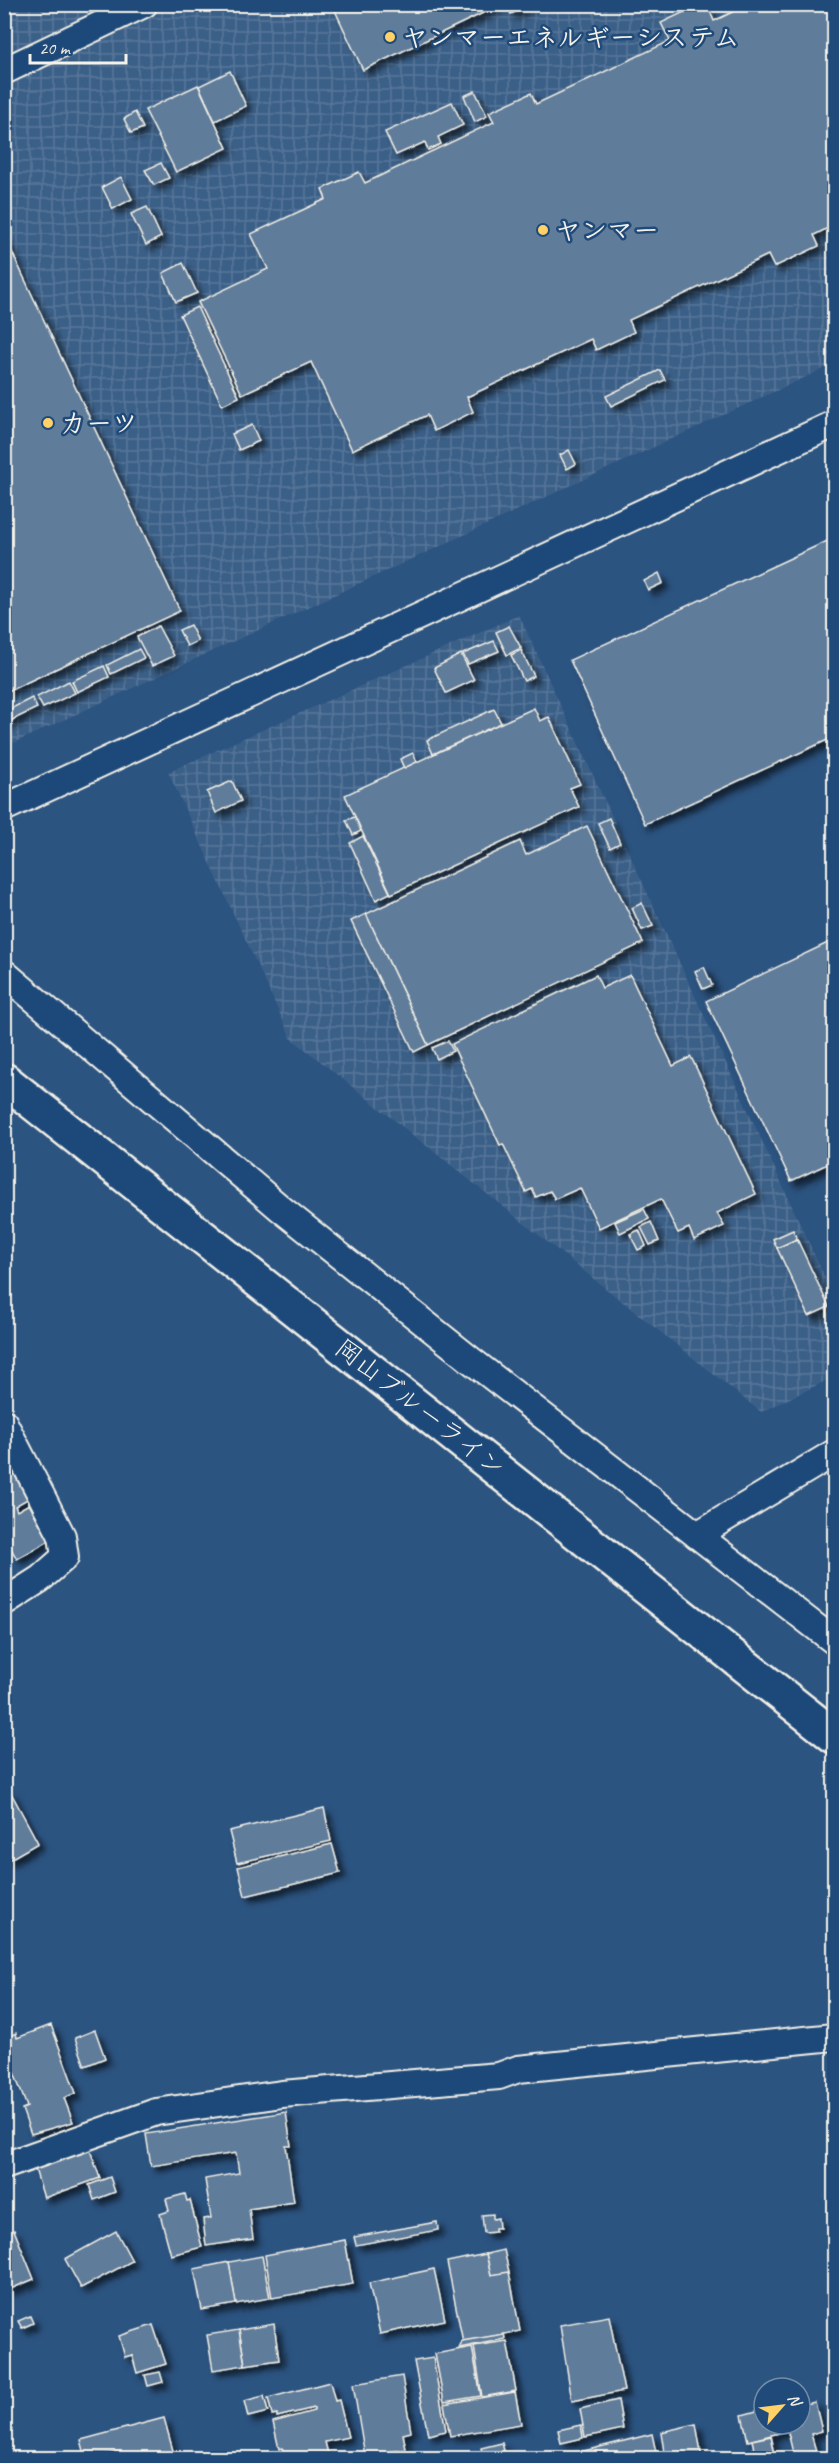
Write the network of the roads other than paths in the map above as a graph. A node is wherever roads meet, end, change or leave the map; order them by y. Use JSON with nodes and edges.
{"nodes":[{"id":1,"x":144,"y":4,"type":"edge"},
{"id":2,"x":4,"y":71,"type":"edge"},
{"id":3,"x":834,"y":424,"type":"edge"},
{"id":4,"x":4,"y":808,"type":"edge"},
{"id":5,"x":4,"y":973,"type":"edge"},
{"id":6,"x":4,"y":1080,"type":"edge"},
{"id":7,"x":4,"y":1423,"type":"edge"},
{"id":8,"x":834,"y":1453,"type":"edge"},
{"id":9,"x":697,"y":1535,"type":"junction"},
{"id":10,"x":4,"y":1602,"type":"edge"},
{"id":11,"x":834,"y":1641,"type":"edge"},
{"id":12,"x":834,"y":1736,"type":"edge"},
{"id":13,"x":834,"y":2037,"type":"edge"},
{"id":14,"x":4,"y":2166,"type":"edge"}],
"edges":[{"from":1,"to":2,"type":"street"},
{"from":3,"to":4,"type":"street"},
{"from":5,"to":9,"type":"street"},
{"from":6,"to":12,"type":"main road","name":"岡山ブルーライン"},
{"from":7,"to":10,"type":"street"},
{"from":8,"to":9,"type":"street"},
{"from":9,"to":11,"type":"street"},
{"from":13,"to":14,"type":"street"}]}
